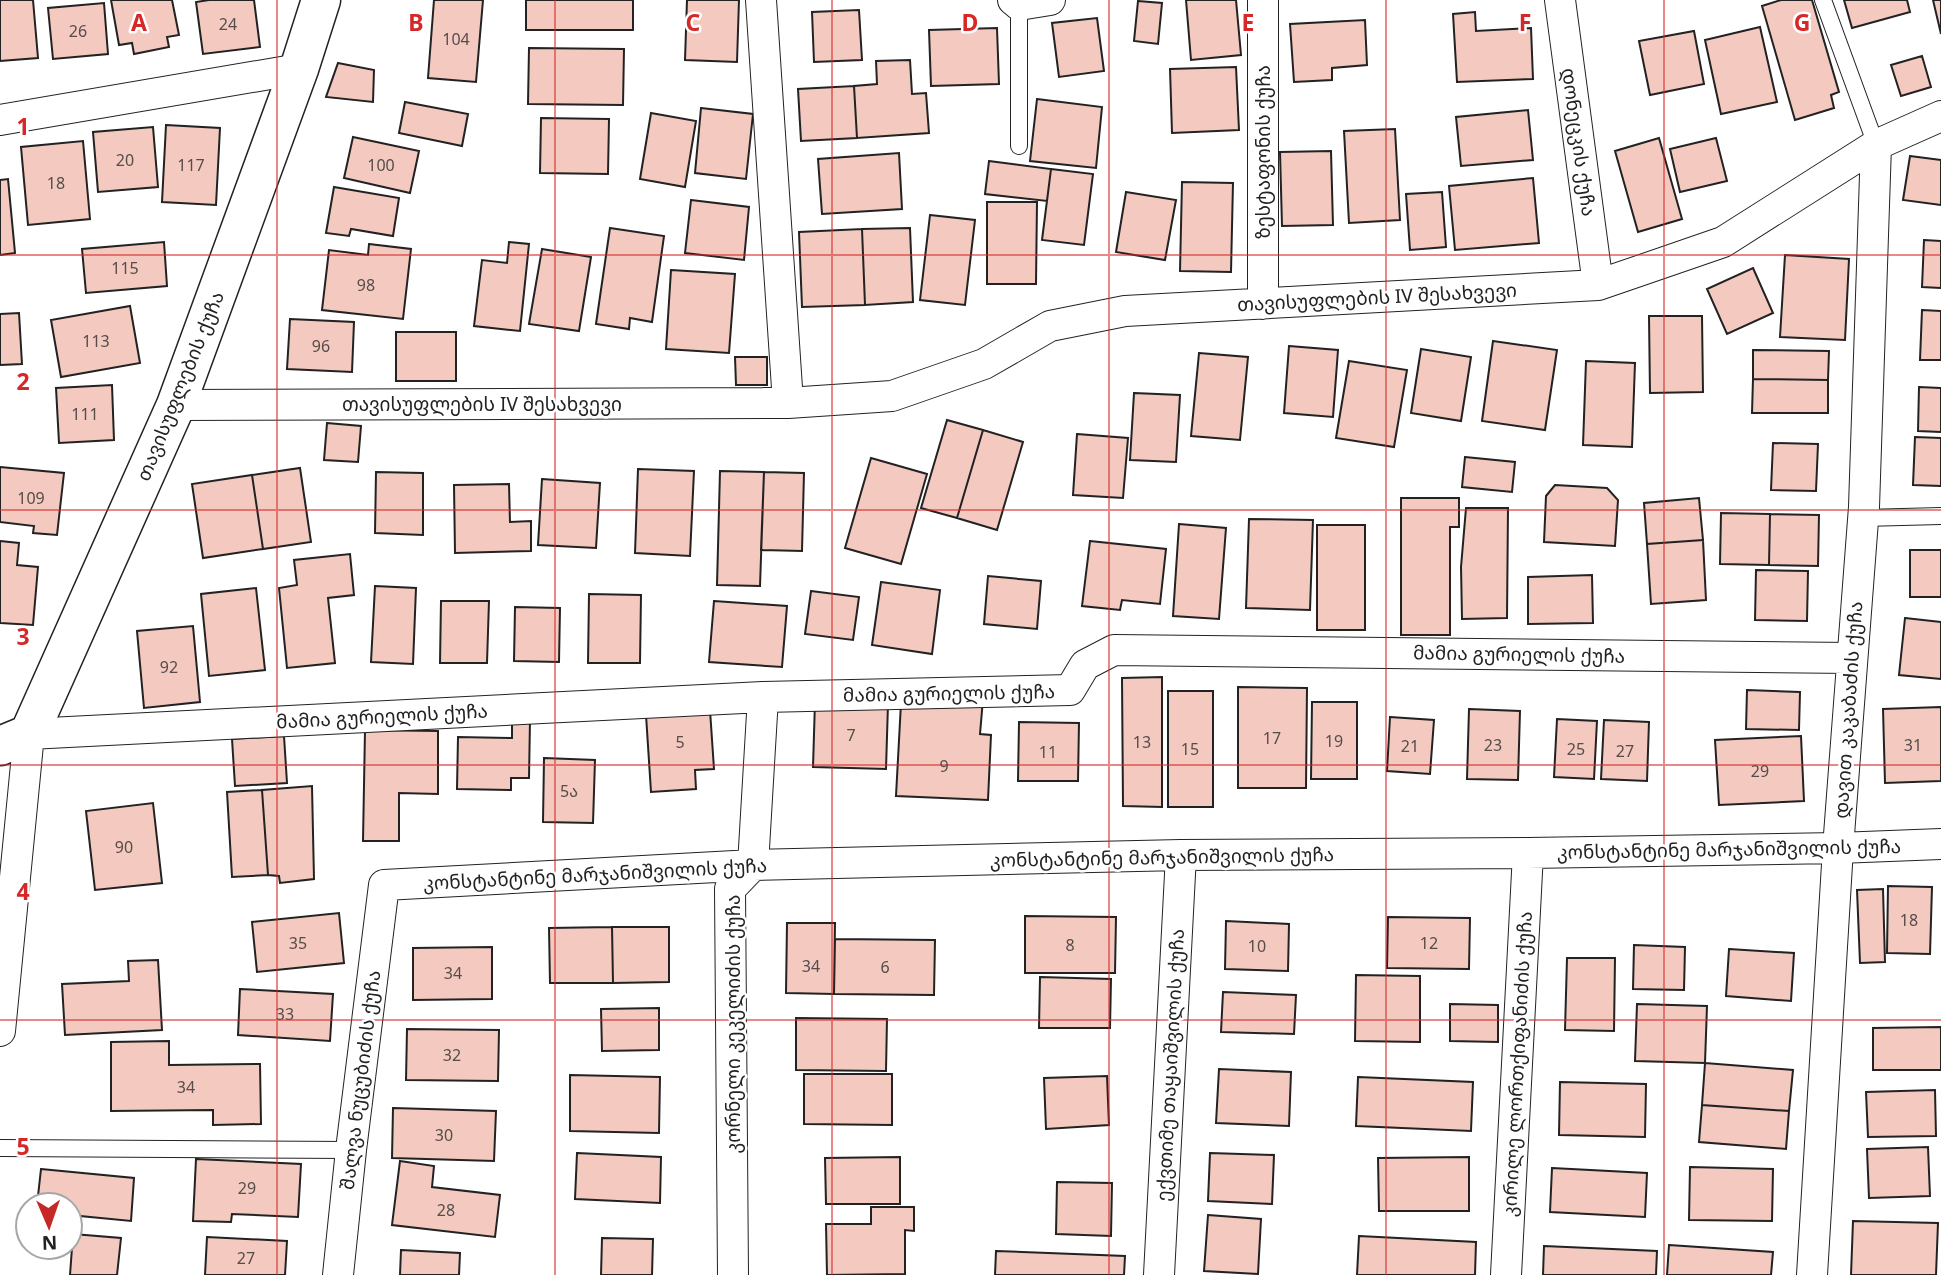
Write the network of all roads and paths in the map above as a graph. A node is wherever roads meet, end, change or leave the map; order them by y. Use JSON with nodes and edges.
{"nodes":[{"id":1,"x":321,"y":0,"type":"edge"},
{"id":2,"x":761,"y":0,"type":"edge"},
{"id":3,"x":1050,"y":0,"type":"edge"},
{"id":4,"x":1263,"y":0,"type":"edge"},
{"id":5,"x":1560,"y":0,"type":"edge"},
{"id":6,"x":1823,"y":0,"type":"edge"},
{"id":7,"x":1016,"y":3,"type":"edge"},
{"id":8,"x":299,"y":69,"type":"junction"},
{"id":9,"x":1941,"y":116,"type":"edge"},
{"id":10,"x":0,"y":120,"type":"edge"},
{"id":11,"x":1876,"y":145,"type":"junction"},
{"id":12,"x":1019,"y":146,"type":"dead end"},
{"id":13,"x":1598,"y":285,"type":"junction"},
{"id":14,"x":1264,"y":304,"type":"junction"},
{"id":15,"x":788,"y":402,"type":"junction"},
{"id":16,"x":176,"y":405,"type":"junction"},
{"id":17,"x":1941,"y":516,"type":"edge"},
{"id":18,"x":1863,"y":518,"type":"junction"},
{"id":19,"x":1852,"y":658,"type":"junction"},
{"id":20,"x":763,"y":697,"type":"junction"},
{"id":21,"x":15,"y":740,"type":"edge"},
{"id":22,"x":1941,"y":844,"type":"edge"},
{"id":23,"x":1838,"y":848,"type":"junction"},
{"id":24,"x":1528,"y":853,"type":"junction"},
{"id":25,"x":1181,"y":855,"type":"junction"},
{"id":26,"x":753,"y":864,"type":"junction"},
{"id":27,"x":384,"y":885,"type":"joint"},
{"id":28,"x":0,"y":1031,"type":"edge"},
{"id":29,"x":0,"y":1148,"type":"edge"},
{"id":30,"x":351,"y":1150,"type":"junction"},
{"id":31,"x":338,"y":1275,"type":"edge"},
{"id":32,"x":733,"y":1275,"type":"edge"},
{"id":33,"x":1159,"y":1275,"type":"edge"},
{"id":34,"x":1506,"y":1275,"type":"edge"},
{"id":35,"x":1812,"y":1275,"type":"edge"}],
"edges":[{"from":1,"to":8,"type":"street","name":"თავისუფლების ქუჩა"},
{"from":2,"to":15,"type":"street"},
{"from":3,"to":7,"type":"street"},
{"from":4,"to":14,"type":"street","name":"ზესტაფონის ქუჩა"},
{"from":5,"to":13,"type":"street","name":"დონეცკის ქუჩა"},
{"from":6,"to":11,"type":"lane"},
{"from":7,"to":12,"type":"lane"},
{"from":8,"to":10,"type":"street"},
{"from":8,"to":16,"type":"street","name":"თავისუფლების ქუჩა"},
{"from":9,"to":11,"type":"street","name":"თავისუფლების IV შესახვევი"},
{"from":11,"to":13,"type":"street","name":"თავისუფლების IV შესახვევი"},
{"from":11,"to":18,"type":"street","name":"დავით კაკაბაძის ქუჩა"},
{"from":13,"to":14,"type":"street","name":"თავისუფლების IV შესახვევი"},
{"from":14,"to":15,"type":"street","name":"თავისუფლების IV შესახვევი"},
{"from":15,"to":16,"type":"street","name":"თავისუფლების IV შესახვევი"},
{"from":16,"to":21,"type":"street","name":"თავისუფლების ქუჩა"},
{"from":17,"to":18,"type":"lane"},
{"from":18,"to":19,"type":"street","name":"დავით კაკაბაძის ქუჩა"},
{"from":19,"to":20,"type":"street","name":"მამია გურიელის ქუჩა"},
{"from":19,"to":23,"type":"street","name":"დავით კაკაბაძის ქუჩა"},
{"from":20,"to":21,"type":"street","name":"მამია გურიელის ქუჩა"},
{"from":20,"to":26,"type":"street"},
{"from":21,"to":28,"type":"street"},
{"from":22,"to":23,"type":"street","name":"კონსტანტინე მარჯანიშვილის ქუჩა"},
{"from":23,"to":24,"type":"street","name":"კონსტანტინე მარჯანიშვილის ქუჩა"},
{"from":23,"to":35,"type":"street","name":"დავით კაკაბაძის ქუჩა"},
{"from":24,"to":25,"type":"street","name":"კონსტანტინე მარჯანიშვილის ქუჩა"},
{"from":24,"to":34,"type":"street","name":"კირილე ლორთქიფანიძის ქუჩა"},
{"from":25,"to":26,"type":"street","name":"კონსტანტინე მარჯანიშვილის ქუჩა"},
{"from":25,"to":33,"type":"street","name":"ექვთიმე თაყაიშვილის ქუჩა"},
{"from":26,"to":27,"type":"street","name":"კონსტანტინე მარჯანიშვილის ქუჩა"},
{"from":26,"to":32,"type":"street","name":"კორნელი კეკელიძის ქუჩა"},
{"from":27,"to":30,"type":"street","name":"შალვა ნუცუბიძის ქუჩა"},
{"from":29,"to":30,"type":"lane"},
{"from":30,"to":31,"type":"street","name":"შალვა ნუცუბიძის ქუჩა"}]}
